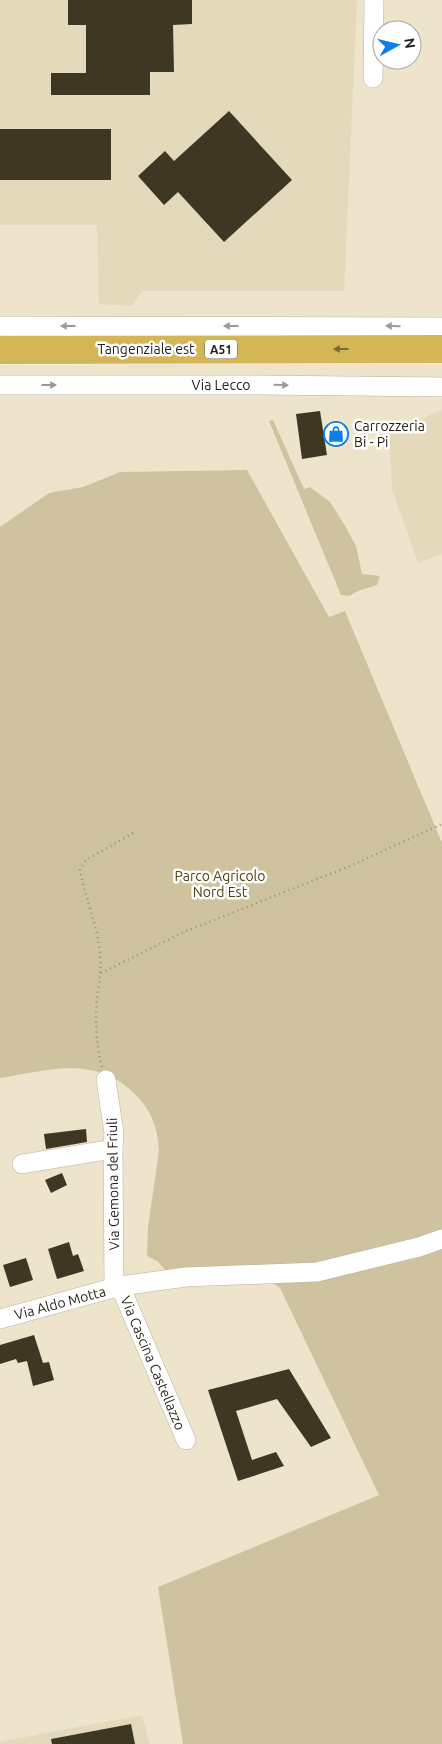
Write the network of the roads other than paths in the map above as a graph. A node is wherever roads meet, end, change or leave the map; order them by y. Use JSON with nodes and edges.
{"nodes":[{"id":1,"x":374,"y":0,"type":"edge"},
{"id":2,"x":373,"y":78,"type":"dead end"},
{"id":3,"x":0,"y":326,"type":"edge"},
{"id":4,"x":442,"y":327,"type":"edge"},
{"id":5,"x":442,"y":348,"type":"edge"},
{"id":6,"x":0,"y":350,"type":"edge"},
{"id":7,"x":0,"y":368,"type":"edge"},
{"id":8,"x":442,"y":368,"type":"edge"},
{"id":9,"x":0,"y":385,"type":"edge"},
{"id":10,"x":442,"y":387,"type":"edge"},
{"id":11,"x":106,"y":1080,"type":"road end"},
{"id":12,"x":113,"y":1150,"type":"junction"},
{"id":13,"x":22,"y":1164,"type":"dead end"},
{"id":14,"x":442,"y":1239,"type":"edge"},
{"id":15,"x":117,"y":1287,"type":"junction"},
{"id":16,"x":0,"y":1319,"type":"edge"},
{"id":17,"x":186,"y":1440,"type":"dead end"}],
"edges":[{"from":1,"to":2,"type":"street"},
{"from":4,"to":3,"type":"street","one_way":true},
{"from":5,"to":6,"type":"highway","name":"Tangenziale est","number":"A51","one_way":true},
{"from":7,"to":8,"type":"highway","name":"Tangenziale est","number":"A51"},
{"from":9,"to":10,"type":"street","name":"Via Lecco","one_way":true},
{"from":11,"to":12,"type":"street","name":"Via Gemona del Friuli"},
{"from":12,"to":13,"type":"street"},
{"from":12,"to":15,"type":"street","name":"Via Gemona del Friuli"},
{"from":14,"to":15,"type":"street","name":"Via Aldo Motta"},
{"from":15,"to":16,"type":"street","name":"Via Aldo Motta"},
{"from":15,"to":17,"type":"street","name":"Via Cascina Castellazzo"}]}
